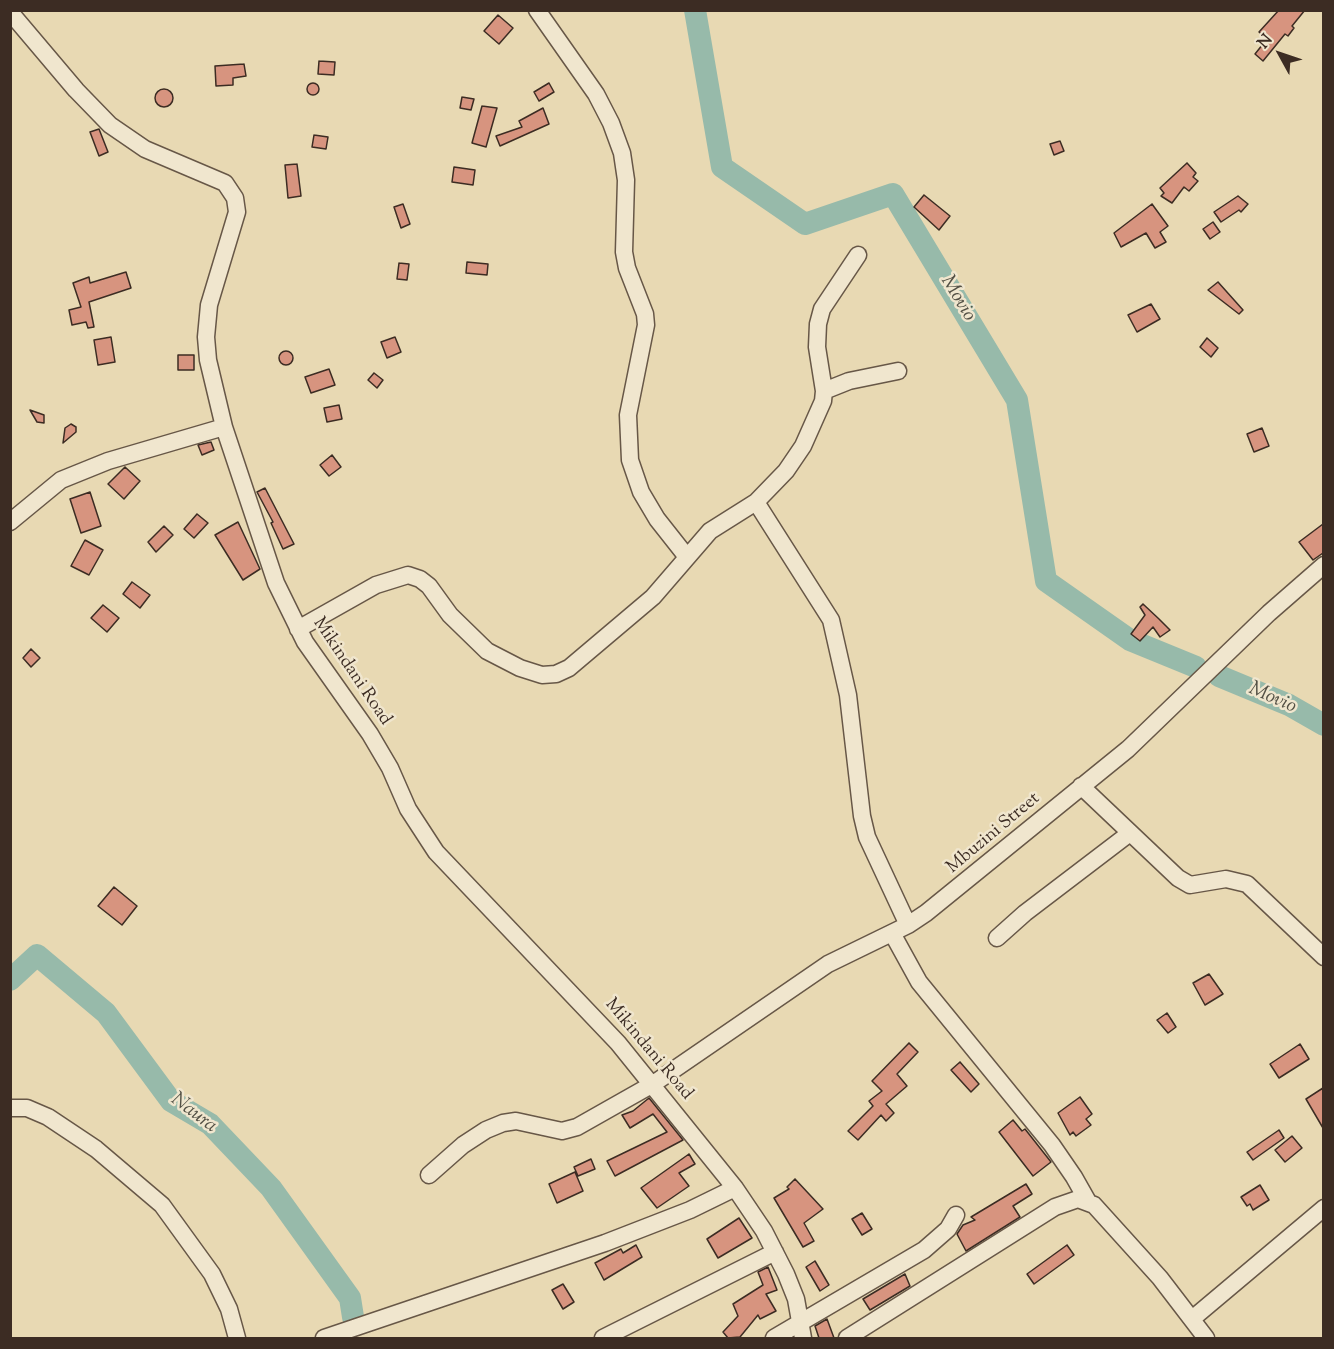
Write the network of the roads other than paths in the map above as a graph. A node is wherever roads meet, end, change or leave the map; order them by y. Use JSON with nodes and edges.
{"nodes":[{"id":1,"x":537,"y":10,"type":"edge"},
{"id":2,"x":10,"y":12,"type":"edge"},
{"id":3,"x":858,"y":255,"type":"dead end"},
{"id":4,"x":898,"y":371,"type":"dead end"},
{"id":5,"x":824,"y":391,"type":"junction"},
{"id":6,"x":224,"y":426,"type":"junction"},
{"id":7,"x":756,"y":502,"type":"junction"},
{"id":8,"x":10,"y":522,"type":"edge"},
{"id":9,"x":687,"y":557,"type":"junction"},
{"id":10,"x":1323,"y":565,"type":"edge"},
{"id":11,"x":298,"y":629,"type":"junction"},
{"id":12,"x":1081,"y":786,"type":"junction"},
{"id":13,"x":1130,"y":833,"type":"junction"},
{"id":14,"x":908,"y":925,"type":"junction"},
{"id":15,"x":892,"y":933,"type":"junction"},
{"id":16,"x":997,"y":938,"type":"dead end"},
{"id":17,"x":1322,"y":950,"type":"edge"},
{"id":18,"x":653,"y":1084,"type":"junction"},
{"id":19,"x":10,"y":1108,"type":"edge"},
{"id":20,"x":429,"y":1175,"type":"dead end"},
{"id":21,"x":735,"y":1188,"type":"junction"},
{"id":22,"x":1087,"y":1200,"type":"junction"},
{"id":23,"x":1323,"y":1208,"type":"edge"},
{"id":24,"x":956,"y":1215,"type":"dead end"},
{"id":25,"x":775,"y":1252,"type":"junction"},
{"id":26,"x":1192,"y":1320,"type":"junction"},
{"id":27,"x":802,"y":1331,"type":"edge"},
{"id":28,"x":237,"y":1338,"type":"edge"},
{"id":29,"x":324,"y":1338,"type":"edge"},
{"id":30,"x":603,"y":1338,"type":"edge"},
{"id":31,"x":774,"y":1338,"type":"edge"},
{"id":32,"x":847,"y":1338,"type":"edge"},
{"id":33,"x":1206,"y":1338,"type":"edge"}],
"edges":[{"from":1,"to":9,"type":"street"},
{"from":2,"to":6,"type":"street","name":"Mikindani Road"},
{"from":3,"to":5,"type":"street"},
{"from":4,"to":5,"type":"street"},
{"from":5,"to":7,"type":"street"},
{"from":6,"to":8,"type":"street"},
{"from":6,"to":11,"type":"street","name":"Mikindani Road"},
{"from":7,"to":9,"type":"street"},
{"from":7,"to":14,"type":"street"},
{"from":9,"to":11,"type":"street"},
{"from":10,"to":12,"type":"street","name":"Mbuzini Street"},
{"from":11,"to":18,"type":"street","name":"Mikindani Road"},
{"from":12,"to":13,"type":"street"},
{"from":12,"to":14,"type":"street","name":"Mbuzini Street"},
{"from":13,"to":16,"type":"street"},
{"from":13,"to":17,"type":"street"},
{"from":14,"to":15,"type":"street","name":"Mbuzini Street"},
{"from":15,"to":18,"type":"street","name":"Mbuzini Street"},
{"from":15,"to":22,"type":"street"},
{"from":18,"to":20,"type":"street","name":"Mbuzini Street"},
{"from":18,"to":21,"type":"street","name":"Mikindani Road"},
{"from":19,"to":28,"type":"street"},
{"from":21,"to":25,"type":"street","name":"Mikindani Road"},
{"from":21,"to":29,"type":"street"},
{"from":22,"to":26,"type":"street"},
{"from":22,"to":32,"type":"street"},
{"from":23,"to":26,"type":"street"},
{"from":24,"to":27,"type":"street"},
{"from":25,"to":27,"type":"street","name":"Mikindani Road"},
{"from":25,"to":30,"type":"street"},
{"from":26,"to":33,"type":"street"},
{"from":27,"to":31,"type":"street"}]}
